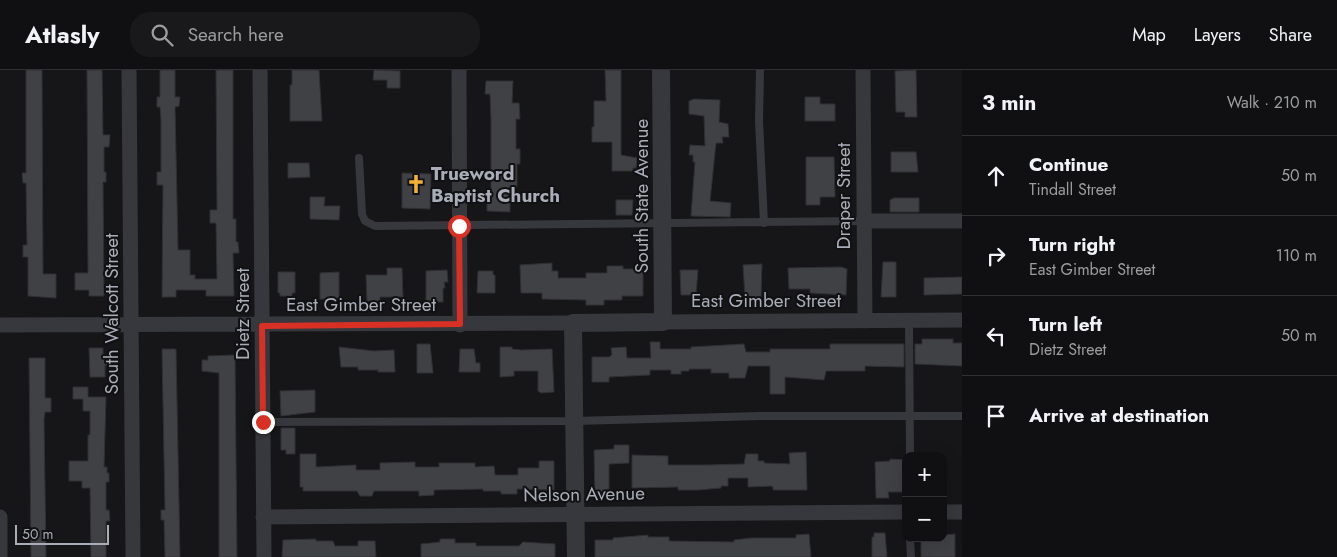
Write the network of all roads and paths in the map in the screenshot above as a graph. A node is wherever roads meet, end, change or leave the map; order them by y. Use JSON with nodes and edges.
{"nodes":[{"id":1,"x":129,"y":70,"type":"edge"},
{"id":2,"x":260,"y":70,"type":"edge"},
{"id":3,"x":459,"y":70,"type":"edge"},
{"id":4,"x":662,"y":70,"type":"edge"},
{"id":5,"x":760,"y":70,"type":"edge"},
{"id":6,"x":863,"y":70,"type":"edge"},
{"id":7,"x":359,"y":158,"type":"dead end"},
{"id":8,"x":863,"y":220,"type":"junction"},
{"id":9,"x":962,"y":221,"type":"edge"},
{"id":10,"x":662,"y":223,"type":"junction"},
{"id":11,"x":764,"y":223,"type":"junction"},
{"id":12,"x":459,"y":226,"type":"junction"},
{"id":13,"x":962,"y":320,"type":"edge"},
{"id":14,"x":865,"y":321,"type":"junction"},
{"id":15,"x":909,"y":321,"type":"junction"},
{"id":16,"x":663,"y":322,"type":"junction"},
{"id":17,"x":573,"y":323,"type":"junction"},
{"id":18,"x":460,"y":324,"type":"junction"},
{"id":19,"x":0,"y":325,"type":"edge"},
{"id":20,"x":131,"y":326,"type":"junction"},
{"id":21,"x":262,"y":326,"type":"junction"},
{"id":22,"x":962,"y":416,"type":"edge"},
{"id":23,"x":910,"y":417,"type":"junction"},
{"id":24,"x":574,"y":420,"type":"junction"},
{"id":25,"x":263,"y":422,"type":"junction"},
{"id":26,"x":910,"y":452,"type":"edge"},
{"id":27,"x":902,"y":512,"type":"edge"},
{"id":28,"x":947,"y":512,"type":"edge"},
{"id":29,"x":962,"y":512,"type":"edge"},
{"id":30,"x":575,"y":515,"type":"junction"},
{"id":31,"x":0,"y":517,"type":"edge"},
{"id":32,"x":263,"y":517,"type":"junction"},
{"id":33,"x":910,"y":542,"type":"edge"},
{"id":34,"x":0,"y":557,"type":"edge"},
{"id":35,"x":133,"y":557,"type":"edge"},
{"id":36,"x":264,"y":557,"type":"edge"},
{"id":37,"x":576,"y":557,"type":"edge"},
{"id":38,"x":911,"y":557,"type":"edge"}],
"edges":[{"from":1,"to":20,"type":"street","name":"South Walcott Street"},
{"from":2,"to":21,"type":"street","name":"Dietz Street"},
{"from":3,"to":12,"type":"street"},
{"from":4,"to":10,"type":"street","name":"South State Avenue"},
{"from":5,"to":11,"type":"lane"},
{"from":6,"to":8,"type":"street","name":"Draper Street"},
{"from":7,"to":12,"type":"lane"},
{"from":8,"to":9,"type":"street"},
{"from":8,"to":11,"type":"lane"},
{"from":8,"to":14,"type":"street","name":"Draper Street"},
{"from":10,"to":11,"type":"lane"},
{"from":10,"to":12,"type":"lane"},
{"from":10,"to":16,"type":"street","name":"South State Avenue"},
{"from":12,"to":18,"type":"street"},
{"from":13,"to":15,"type":"street","name":"East Gimber Street"},
{"from":14,"to":15,"type":"street","name":"East Gimber Street"},
{"from":14,"to":16,"type":"street","name":"East Gimber Street"},
{"from":15,"to":23,"type":"lane"},
{"from":16,"to":17,"type":"street","name":"East Gimber Street"},
{"from":17,"to":18,"type":"street","name":"East Gimber Street"},
{"from":17,"to":24,"type":"street"},
{"from":18,"to":21,"type":"street","name":"East Gimber Street"},
{"from":19,"to":20,"type":"street","name":"East Gimber Street"},
{"from":20,"to":21,"type":"street","name":"East Gimber Street"},
{"from":20,"to":35,"type":"street","name":"South Walcott Street"},
{"from":21,"to":25,"type":"street","name":"Dietz Street"},
{"from":22,"to":23,"type":"lane"},
{"from":23,"to":24,"type":"lane"},
{"from":23,"to":26,"type":"lane"},
{"from":24,"to":25,"type":"lane"},
{"from":24,"to":30,"type":"street"},
{"from":25,"to":32,"type":"street","name":"Dietz Street"},
{"from":27,"to":30,"type":"street","name":"Nelson Avenue"},
{"from":28,"to":29,"type":"street"},
{"from":30,"to":32,"type":"street","name":"Nelson Avenue"},
{"from":30,"to":37,"type":"street"},
{"from":31,"to":34,"type":"street"},
{"from":32,"to":36,"type":"street","name":"Dietz Street"},
{"from":33,"to":38,"type":"lane"}]}
